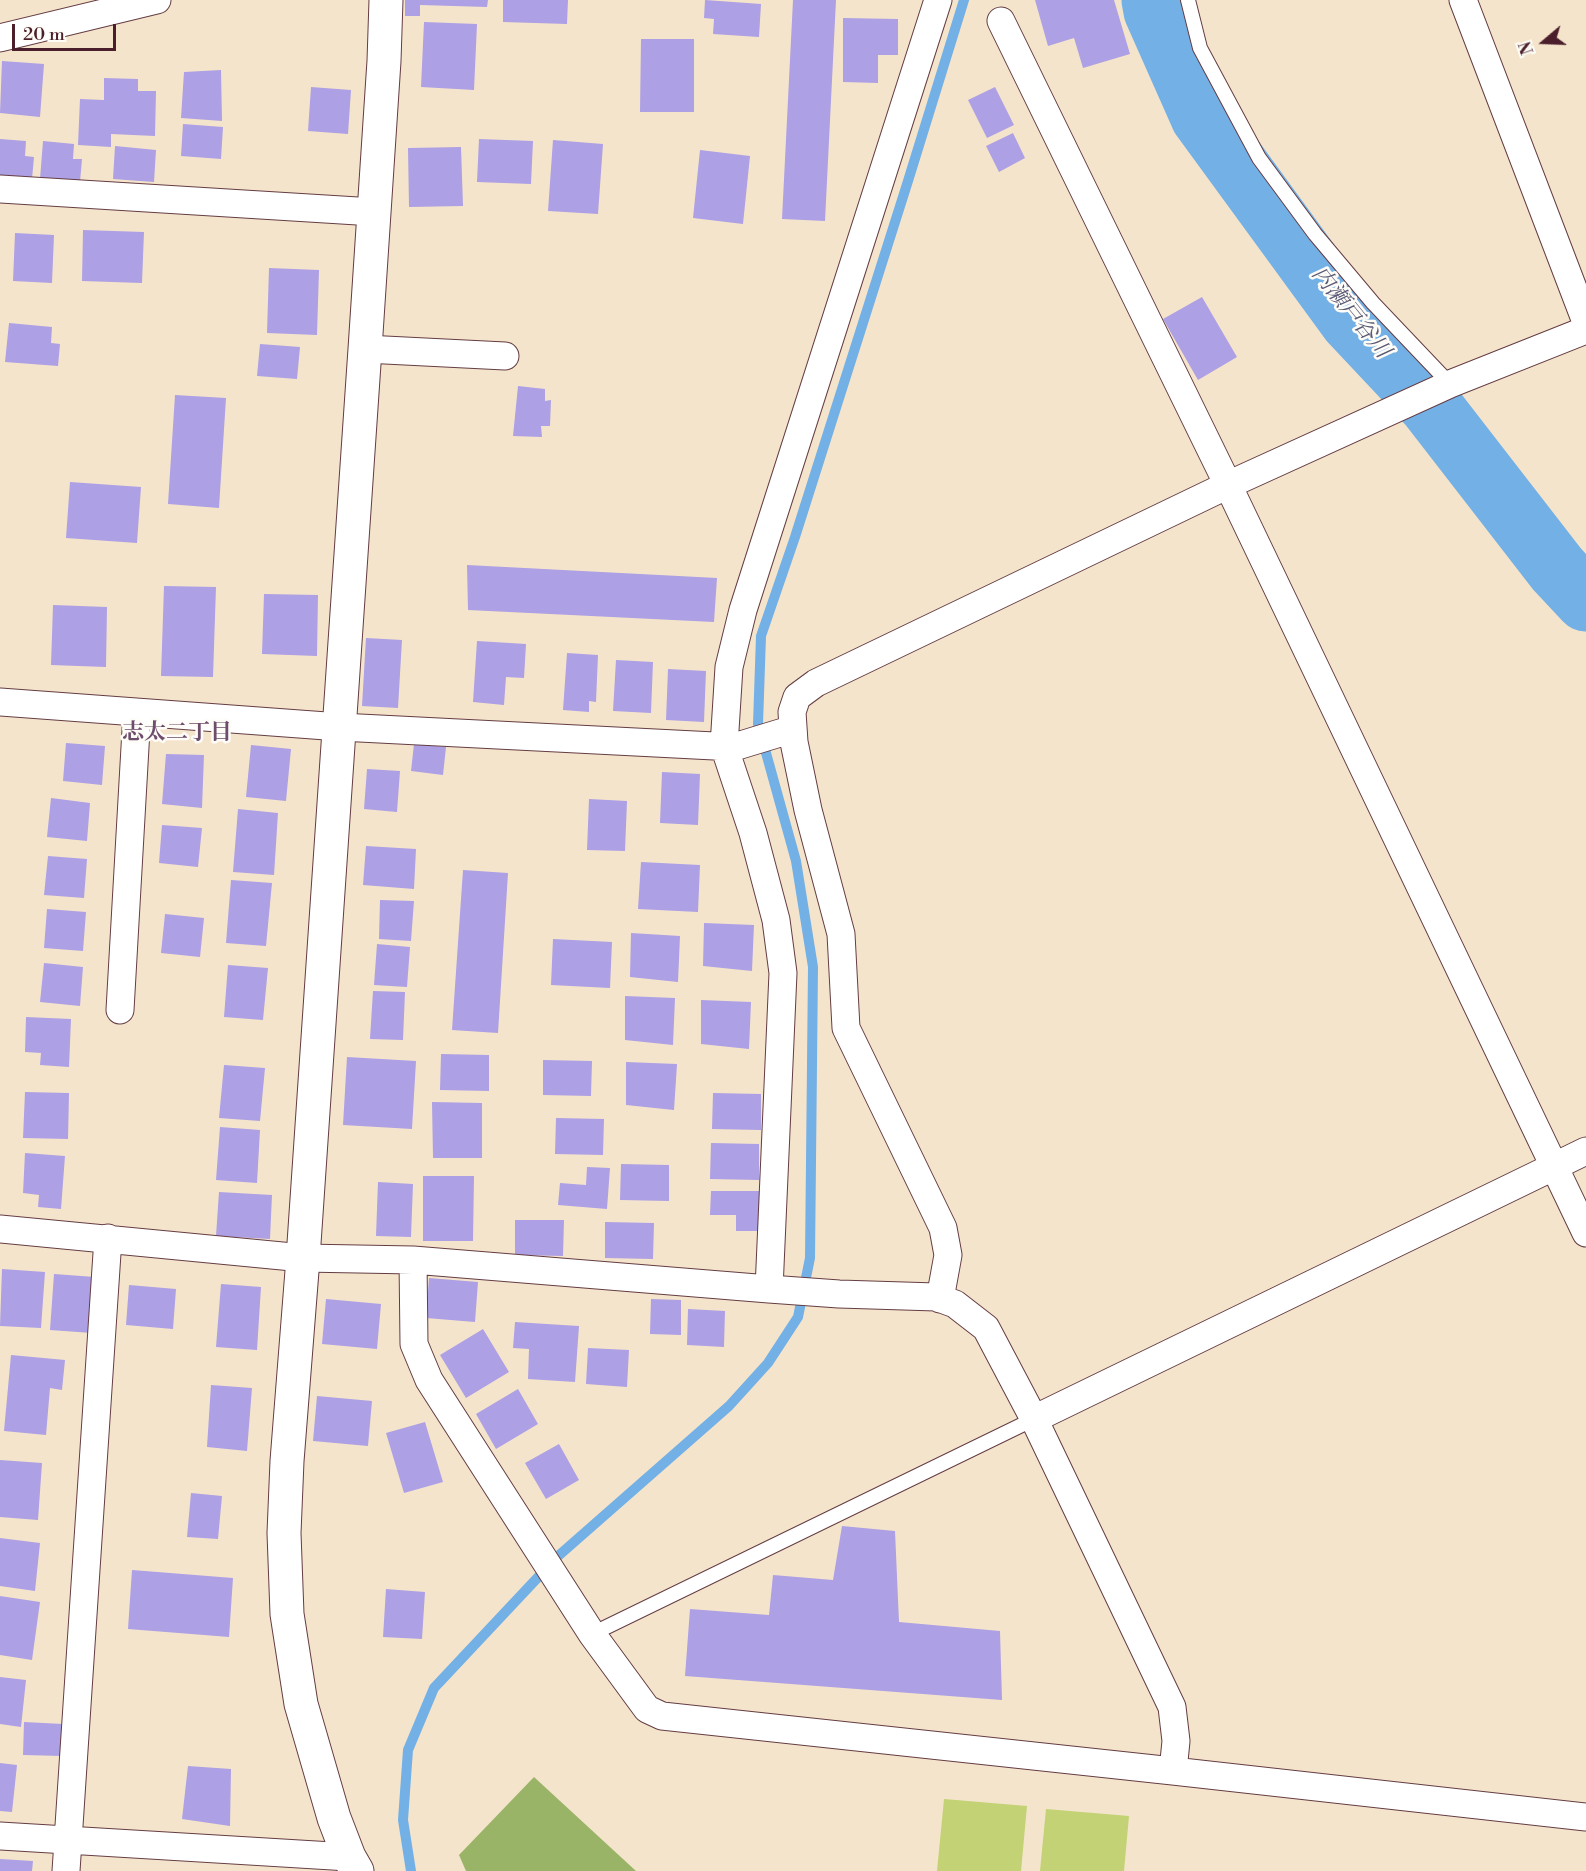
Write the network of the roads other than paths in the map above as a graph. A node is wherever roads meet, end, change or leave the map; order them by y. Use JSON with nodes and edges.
{"nodes":[{"id":1,"x":157,"y":0,"type":"edge"},
{"id":2,"x":386,"y":0,"type":"edge"},
{"id":3,"x":938,"y":0,"type":"edge"},
{"id":4,"x":1188,"y":0,"type":"edge"},
{"id":5,"x":1463,"y":0,"type":"edge"},
{"id":6,"x":1001,"y":21,"type":"dead end"},
{"id":7,"x":0,"y":38,"type":"edge"},
{"id":8,"x":0,"y":189,"type":"edge"},
{"id":9,"x":374,"y":212,"type":"junction"},
{"id":10,"x":1586,"y":322,"type":"edge"},
{"id":11,"x":1586,"y":330,"type":"edge"},
{"id":12,"x":365,"y":349,"type":"junction"},
{"id":13,"x":505,"y":356,"type":"dead end"},
{"id":14,"x":1450,"y":384,"type":"junction"},
{"id":15,"x":1228,"y":485,"type":"junction"},
{"id":16,"x":0,"y":702,"type":"edge"},
{"id":17,"x":137,"y":712,"type":"junction"},
{"id":18,"x":340,"y":727,"type":"junction"},
{"id":19,"x":793,"y":729,"type":"junction"},
{"id":20,"x":729,"y":746,"type":"junction"},
{"id":21,"x":120,"y":1010,"type":"dead end"},
{"id":22,"x":1586,"y":1151,"type":"edge"},
{"id":23,"x":1554,"y":1167,"type":"junction"},
{"id":24,"x":0,"y":1229,"type":"edge"},
{"id":25,"x":1586,"y":1233,"type":"edge"},
{"id":26,"x":108,"y":1238,"type":"junction"},
{"id":27,"x":303,"y":1258,"type":"junction"},
{"id":28,"x":413,"y":1260,"type":"junction"},
{"id":29,"x":772,"y":1289,"type":"junction"},
{"id":30,"x":940,"y":1299,"type":"junction"},
{"id":31,"x":1034,"y":1419,"type":"junction"},
{"id":32,"x":592,"y":1634,"type":"junction"},
{"id":33,"x":1173,"y":1771,"type":"junction"},
{"id":34,"x":1586,"y":1817,"type":"edge"},
{"id":35,"x":0,"y":1836,"type":"edge"},
{"id":36,"x":68,"y":1840,"type":"junction"},
{"id":37,"x":353,"y":1864,"type":"edge"},
{"id":38,"x":66,"y":1871,"type":"edge"}],
"edges":[{"from":1,"to":7,"type":"street"},
{"from":2,"to":9,"type":"street"},
{"from":3,"to":20,"type":"street"},
{"from":4,"to":14,"type":"lane"},
{"from":5,"to":10,"type":"street"},
{"from":6,"to":15,"type":"street"},
{"from":8,"to":9,"type":"street"},
{"from":9,"to":12,"type":"street"},
{"from":11,"to":14,"type":"street"},
{"from":12,"to":13,"type":"street"},
{"from":12,"to":18,"type":"street"},
{"from":14,"to":15,"type":"street"},
{"from":15,"to":19,"type":"street"},
{"from":15,"to":23,"type":"street"},
{"from":16,"to":17,"type":"street"},
{"from":17,"to":18,"type":"street"},
{"from":17,"to":21,"type":"street"},
{"from":18,"to":20,"type":"street"},
{"from":18,"to":27,"type":"street"},
{"from":19,"to":20,"type":"street"},
{"from":19,"to":30,"type":"street"},
{"from":20,"to":29,"type":"street"},
{"from":22,"to":23,"type":"street"},
{"from":23,"to":25,"type":"street"},
{"from":23,"to":31,"type":"street"},
{"from":24,"to":26,"type":"street"},
{"from":26,"to":27,"type":"street"},
{"from":26,"to":36,"type":"street"},
{"from":27,"to":28,"type":"street"},
{"from":27,"to":37,"type":"street"},
{"from":28,"to":29,"type":"street"},
{"from":28,"to":32,"type":"street"},
{"from":29,"to":30,"type":"street"},
{"from":30,"to":31,"type":"street"},
{"from":31,"to":32,"type":"lane"},
{"from":31,"to":33,"type":"street"},
{"from":32,"to":33,"type":"street"},
{"from":33,"to":34,"type":"street"},
{"from":35,"to":36,"type":"street"},
{"from":36,"to":37,"type":"street"},
{"from":36,"to":38,"type":"street"}]}
